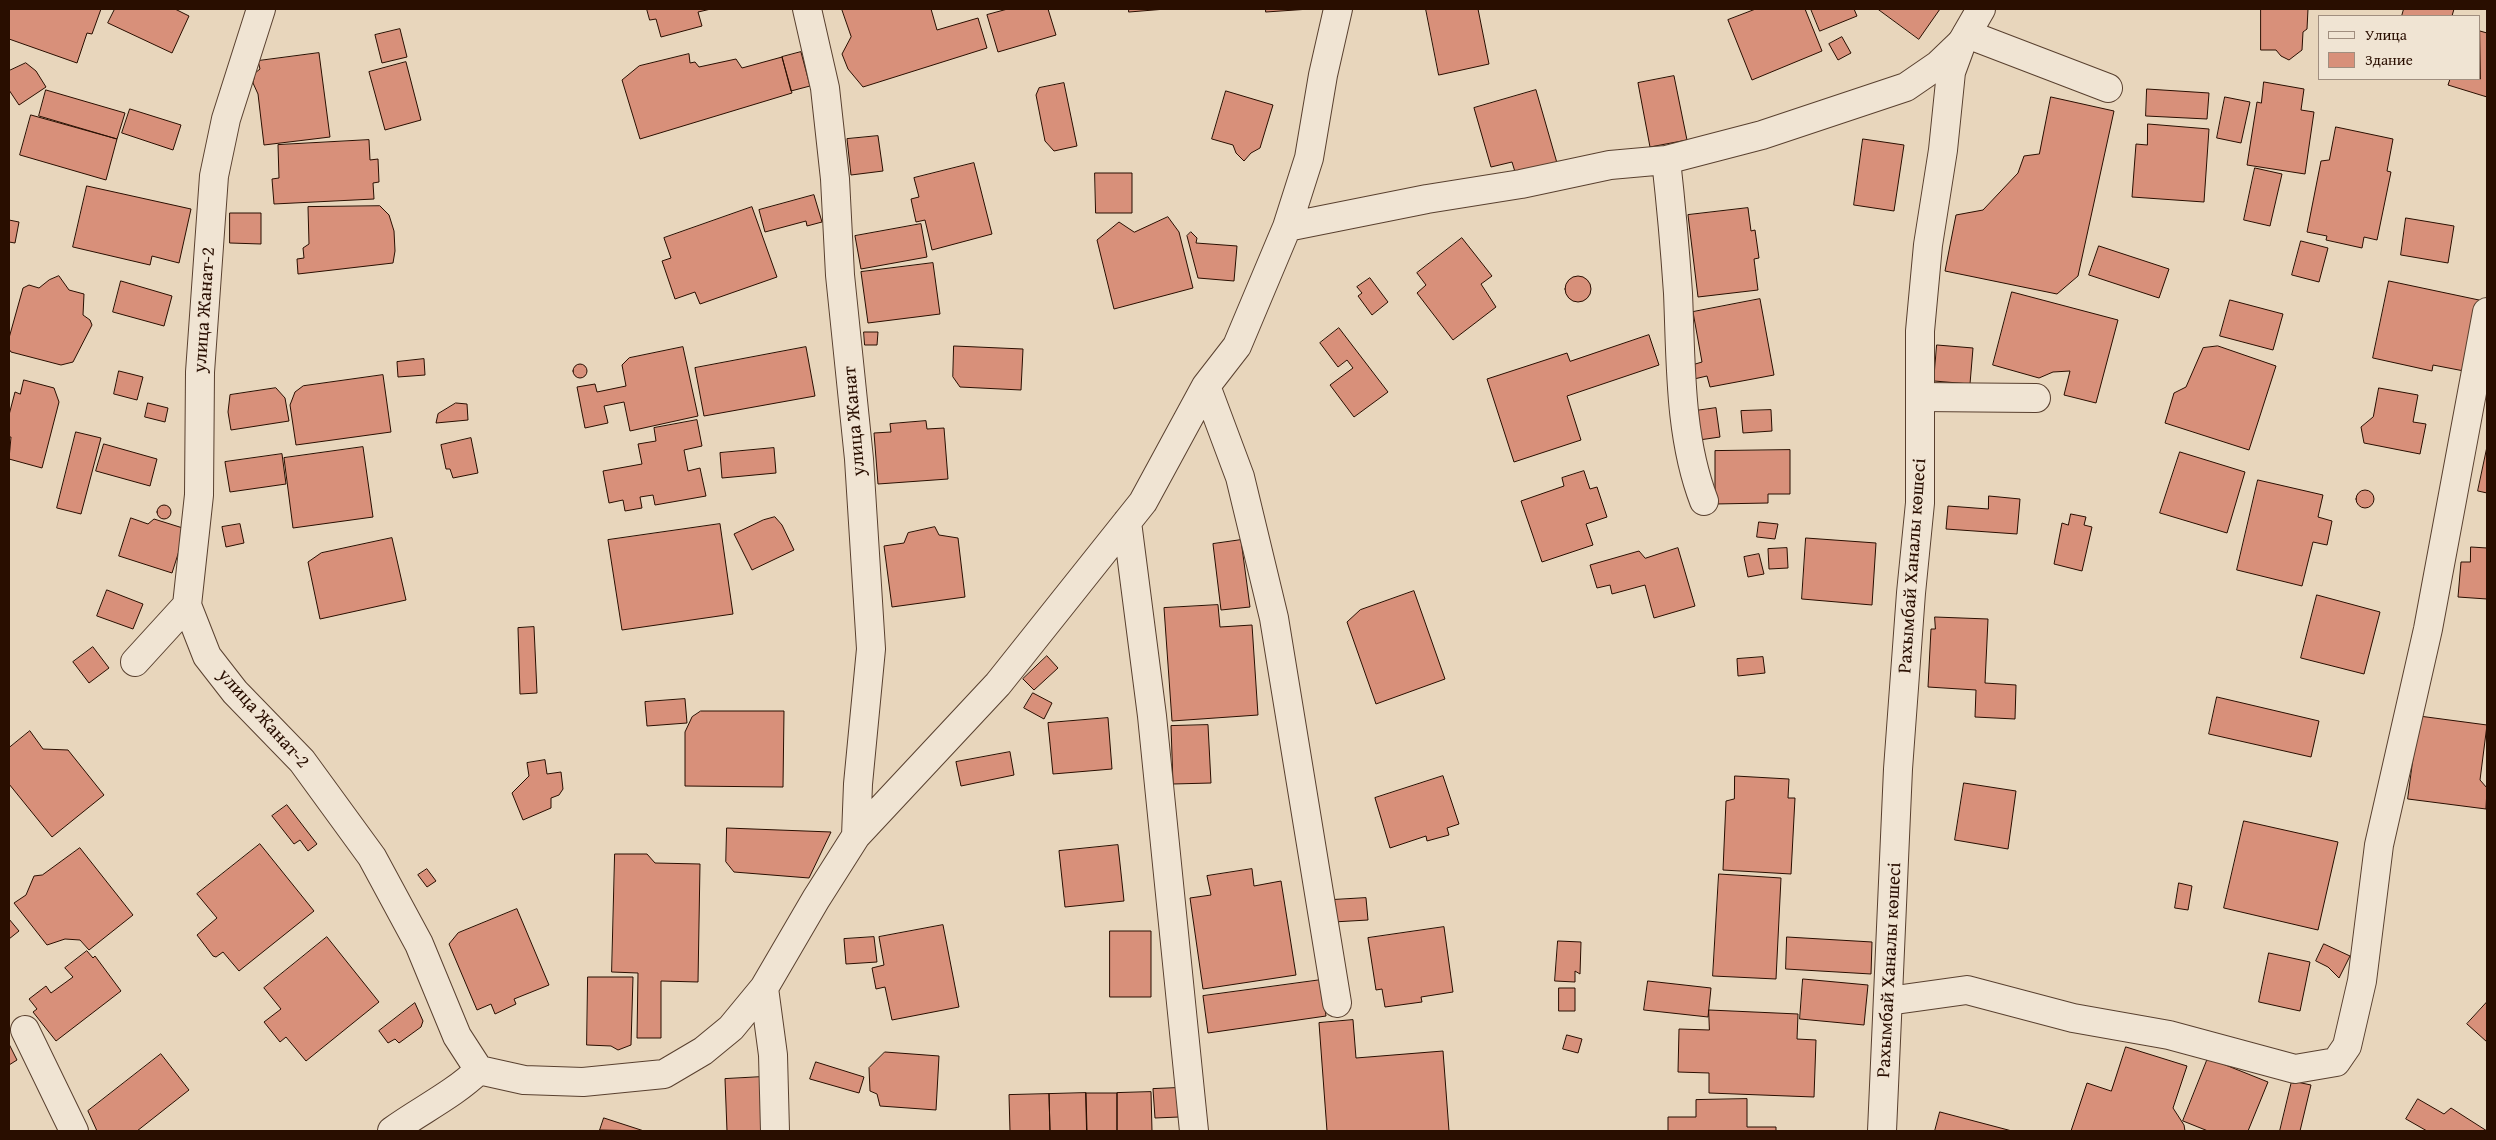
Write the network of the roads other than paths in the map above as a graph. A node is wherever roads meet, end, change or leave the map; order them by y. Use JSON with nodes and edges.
{"nodes":[{"id":1,"x":261,"y":9,"type":"edge"},
{"id":2,"x":807,"y":9,"type":"edge"},
{"id":3,"x":1981,"y":9,"type":"edge"},
{"id":4,"x":1343,"y":13,"type":"edge"},
{"id":5,"x":1964,"y":38,"type":"junction"},
{"id":6,"x":2108,"y":88,"type":"dead end"},
{"id":7,"x":1666,"y":160,"type":"junction"},
{"id":8,"x":1287,"y":227,"type":"junction"},
{"id":9,"x":2487,"y":312,"type":"edge"},
{"id":10,"x":1206,"y":386,"type":"junction"},
{"id":11,"x":1920,"y":397,"type":"junction"},
{"id":12,"x":2036,"y":398,"type":"dead end"},
{"id":13,"x":1704,"y":501,"type":"dead end"},
{"id":14,"x":1127,"y":522,"type":"junction"},
{"id":15,"x":187,"y":605,"type":"junction"},
{"id":16,"x":135,"y":662,"type":"dead end"},
{"id":17,"x":856,"y":836,"type":"junction"},
{"id":18,"x":764,"y":988,"type":"junction"},
{"id":19,"x":1888,"y":1001,"type":"junction"},
{"id":20,"x":1337,"y":1003,"type":"dead end"},
{"id":21,"x":25,"y":1030,"type":"dead end"},
{"id":22,"x":480,"y":1070,"type":"junction"},
{"id":23,"x":74,"y":1131,"type":"edge"},
{"id":24,"x":392,"y":1131,"type":"edge"},
{"id":25,"x":775,"y":1131,"type":"edge"},
{"id":26,"x":1194,"y":1131,"type":"edge"},
{"id":27,"x":1882,"y":1131,"type":"edge"}],
"edges":[{"from":1,"to":15,"type":"street","name":"улица Жанат-2"},
{"from":2,"to":17,"type":"street","name":"улица Жанат"},
{"from":3,"to":5,"type":"street","name":"Рахымбай Ханалы көшесі"},
{"from":4,"to":8,"type":"street"},
{"from":5,"to":6,"type":"street"},
{"from":5,"to":7,"type":"street"},
{"from":5,"to":11,"type":"street","name":"Рахымбай Ханалы көшесі"},
{"from":7,"to":8,"type":"street"},
{"from":7,"to":13,"type":"street"},
{"from":8,"to":10,"type":"street"},
{"from":9,"to":19,"type":"street"},
{"from":10,"to":14,"type":"street"},
{"from":10,"to":20,"type":"street"},
{"from":11,"to":12,"type":"street"},
{"from":11,"to":19,"type":"street","name":"Рахымбай Ханалы көшесі"},
{"from":14,"to":17,"type":"street"},
{"from":14,"to":26,"type":"street"},
{"from":15,"to":16,"type":"street"},
{"from":15,"to":22,"type":"street","name":"улица Жанат-2"},
{"from":17,"to":18,"type":"street"},
{"from":18,"to":22,"type":"street"},
{"from":18,"to":25,"type":"street"},
{"from":19,"to":27,"type":"street","name":"Рахымбай Ханалы көшесі"},
{"from":21,"to":23,"type":"street"},
{"from":22,"to":24,"type":"street"}]}
